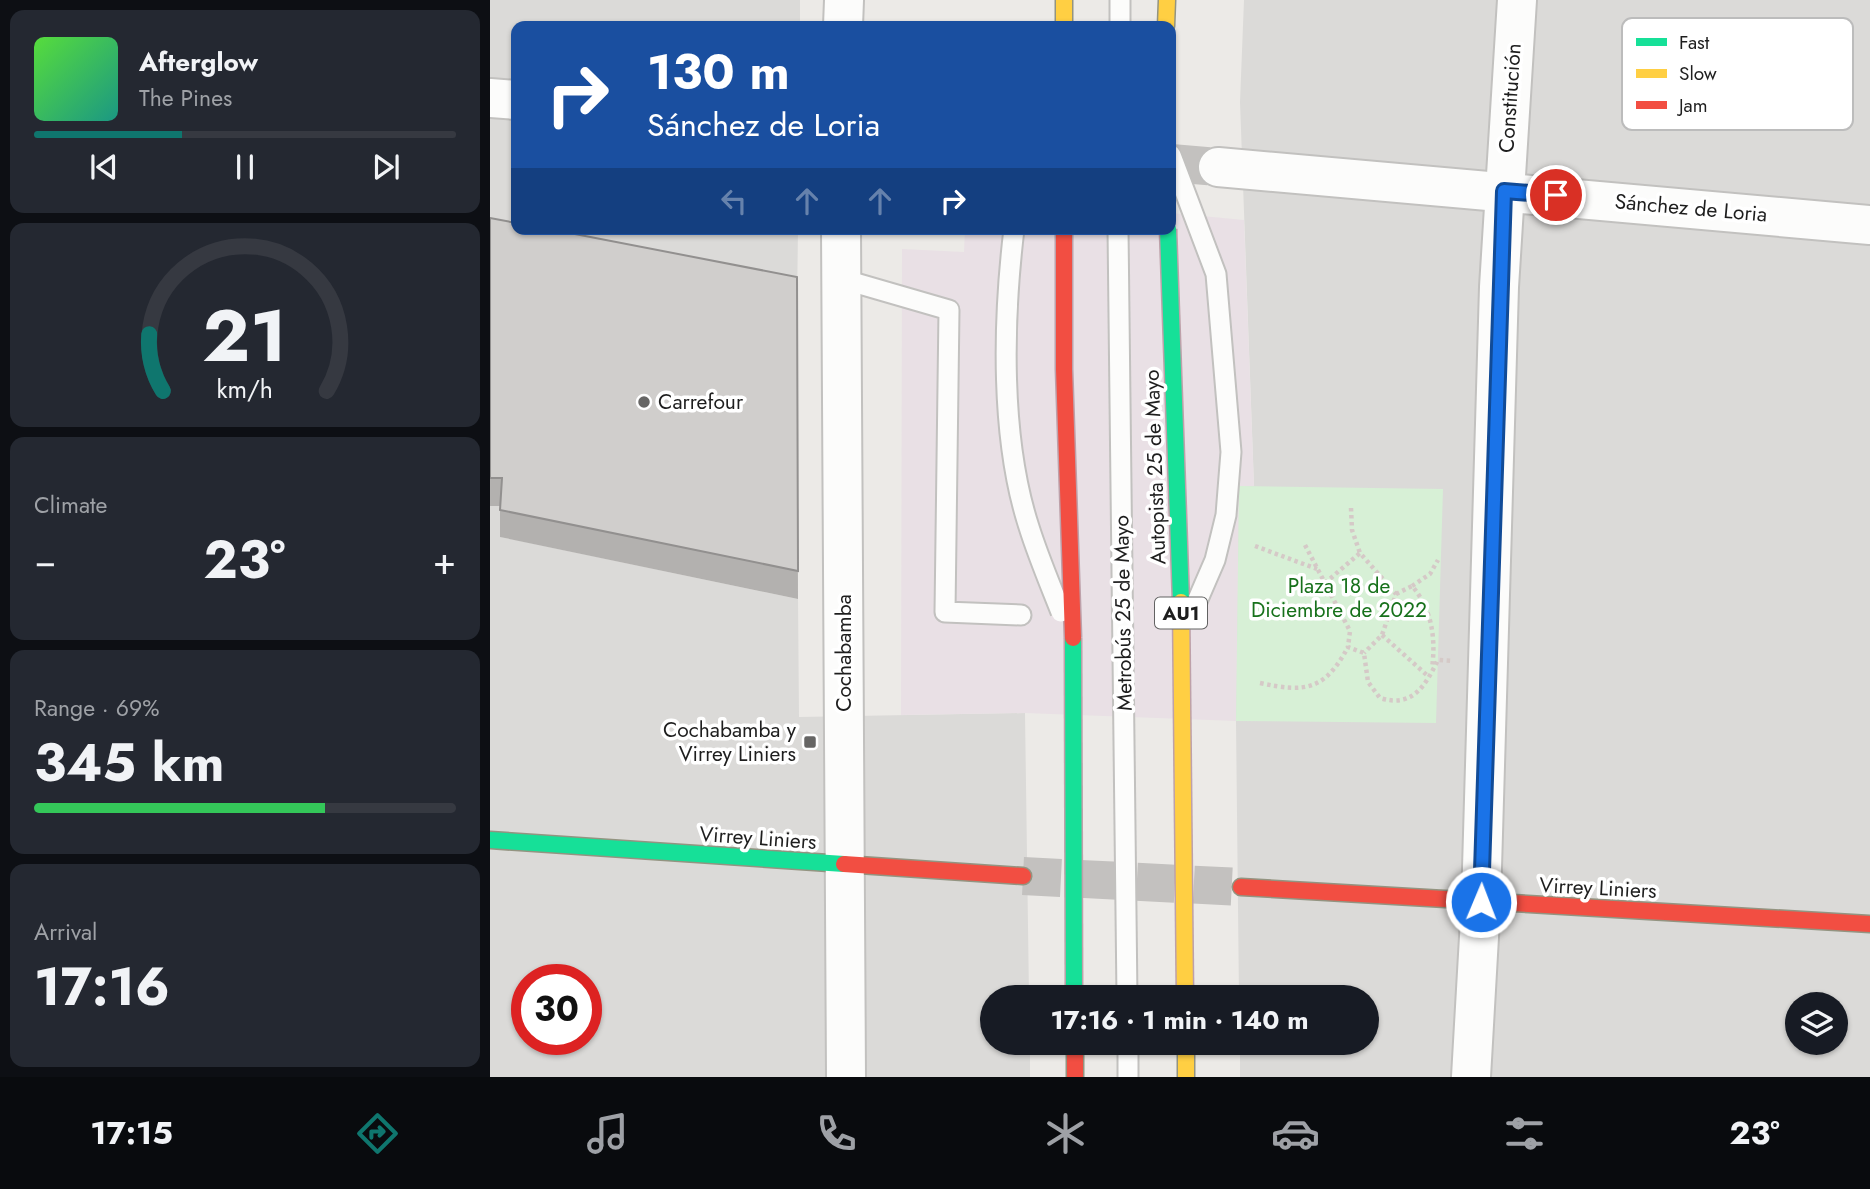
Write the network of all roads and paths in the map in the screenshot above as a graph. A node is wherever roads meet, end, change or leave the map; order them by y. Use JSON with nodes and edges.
{"nodes":[{"id":1,"x":844,"y":0,"type":"edge"},
{"id":2,"x":1064,"y":0,"type":"edge"},
{"id":3,"x":1120,"y":0,"type":"edge"},
{"id":4,"x":1167,"y":0,"type":"edge"},
{"id":5,"x":1517,"y":0,"type":"edge"},
{"id":6,"x":843,"y":21,"type":"edge"},
{"id":7,"x":1064,"y":21,"type":"edge"},
{"id":8,"x":1120,"y":21,"type":"edge"},
{"id":9,"x":1166,"y":21,"type":"edge"},
{"id":10,"x":490,"y":97,"type":"edge"},
{"id":11,"x":511,"y":99,"type":"edge"},
{"id":12,"x":1218,"y":167,"type":"tunnel mouth"},
{"id":13,"x":1176,"y":168,"type":"edge"},
{"id":14,"x":1504,"y":191,"type":"junction"},
{"id":15,"x":1870,"y":225,"type":"edge"},
{"id":16,"x":841,"y":235,"type":"edge"},
{"id":17,"x":1014,"y":235,"type":"edge"},
{"id":18,"x":1064,"y":235,"type":"edge"},
{"id":19,"x":1118,"y":235,"type":"edge"},
{"id":20,"x":1168,"y":235,"type":"edge"},
{"id":21,"x":842,"y":279,"type":"junction"},
{"id":22,"x":1351,"y":508,"type":"dead end"},
{"id":23,"x":1305,"y":545,"type":"dead end"},
{"id":24,"x":1255,"y":547,"type":"dead end"},
{"id":25,"x":1360,"y":552,"type":"junction"},
{"id":26,"x":1438,"y":560,"type":"dead end"},
{"id":27,"x":1318,"y":569,"type":"junction"},
{"id":28,"x":1325,"y":583,"type":"junction"},
{"id":29,"x":1412,"y":586,"type":"junction"},
{"id":30,"x":1395,"y":594,"type":"junction"},
{"id":31,"x":1021,"y":615,"type":"dead end"},
{"id":32,"x":1382,"y":635,"type":"junction"},
{"id":33,"x":1182,"y":637,"type":"junction"},
{"id":34,"x":1073,"y":645,"type":"junction"},
{"id":35,"x":1348,"y":647,"type":"junction"},
{"id":36,"x":1364,"y":653,"type":"junction"},
{"id":37,"x":1488,"y":662,"type":"junction"},
{"id":38,"x":1430,"y":675,"type":"junction"},
{"id":39,"x":1260,"y":683,"type":"dead end"},
{"id":40,"x":490,"y":841,"type":"edge"},
{"id":41,"x":845,"y":865,"type":"junction"},
{"id":42,"x":1023,"y":876,"type":"tunnel mouth"},
{"id":43,"x":1241,"y":887,"type":"tunnel mouth"},
{"id":44,"x":1481,"y":902,"type":"junction"},
{"id":45,"x":1870,"y":924,"type":"edge"},
{"id":46,"x":1074,"y":985,"type":"edge"},
{"id":47,"x":1128,"y":985,"type":"edge"},
{"id":48,"x":1185,"y":985,"type":"edge"},
{"id":49,"x":1075,"y":1055,"type":"edge"},
{"id":50,"x":1128,"y":1055,"type":"edge"},
{"id":51,"x":1186,"y":1055,"type":"edge"},
{"id":52,"x":846,"y":1077,"type":"edge"},
{"id":53,"x":1075,"y":1077,"type":"edge"},
{"id":54,"x":1129,"y":1077,"type":"edge"},
{"id":55,"x":1186,"y":1077,"type":"edge"},
{"id":56,"x":1471,"y":1077,"type":"edge"}],
"edges":[{"from":1,"to":6,"type":"street"},
{"from":2,"to":7,"type":"main road"},
{"from":3,"to":8,"type":"lane"},
{"from":4,"to":9,"type":"main road"},
{"from":5,"to":14,"type":"street","name":"Constitución"},
{"from":10,"to":11,"type":"street"},
{"from":12,"to":14,"type":"street","name":"Sánchez de Loria"},
{"from":13,"to":33,"type":"lane","bridge":true},
{"from":14,"to":15,"type":"street","name":"Sánchez de Loria"},
{"from":14,"to":37,"type":"street","name":"Constitución"},
{"from":16,"to":21,"type":"street","name":"Cochabamba"},
{"from":17,"to":34,"type":"lane","bridge":true},
{"from":18,"to":34,"type":"main road","bridge":true},
{"from":19,"to":47,"type":"lane","name":"Metrobús 25 de Mayo","bridge":true},
{"from":20,"to":33,"type":"main road","name":"Autopista 25 de Mayo","number":"AU1","bridge":true},
{"from":21,"to":31,"type":"lane"},
{"from":21,"to":41,"type":"street","name":"Cochabamba"},
{"from":22,"to":25,"type":"path"},
{"from":23,"to":27,"type":"path"},
{"from":24,"to":27,"type":"path"},
{"from":25,"to":28,"type":"path"},
{"from":25,"to":30,"type":"path"},
{"from":26,"to":29,"type":"path"},
{"from":27,"to":28,"type":"path"},
{"from":28,"to":35,"type":"path"},
{"from":29,"to":30,"type":"path"},
{"from":29,"to":38,"type":"path"},
{"from":30,"to":32,"type":"path"},
{"from":32,"to":36,"type":"path"},
{"from":32,"to":38,"type":"path"},
{"from":33,"to":48,"type":"main road","name":"Autopista 25 de Mayo","number":"AU1","bridge":true},
{"from":34,"to":46,"type":"main road","bridge":true},
{"from":35,"to":36,"type":"path"},
{"from":35,"to":39,"type":"path"},
{"from":36,"to":38,"type":"path"},
{"from":37,"to":38,"type":"path"},
{"from":37,"to":44,"type":"street","name":"Constitución"},
{"from":40,"to":41,"type":"main road","name":"Virrey Liniers"},
{"from":41,"to":42,"type":"main road","name":"Virrey Liniers"},
{"from":41,"to":52,"type":"street","name":"Cochabamba"},
{"from":43,"to":44,"type":"main road","name":"Virrey Liniers"},
{"from":44,"to":45,"type":"main road","name":"Virrey Liniers"},
{"from":44,"to":56,"type":"street","name":"Constitución"},
{"from":49,"to":53,"type":"main road"},
{"from":50,"to":54,"type":"lane"},
{"from":51,"to":55,"type":"main road"}]}
